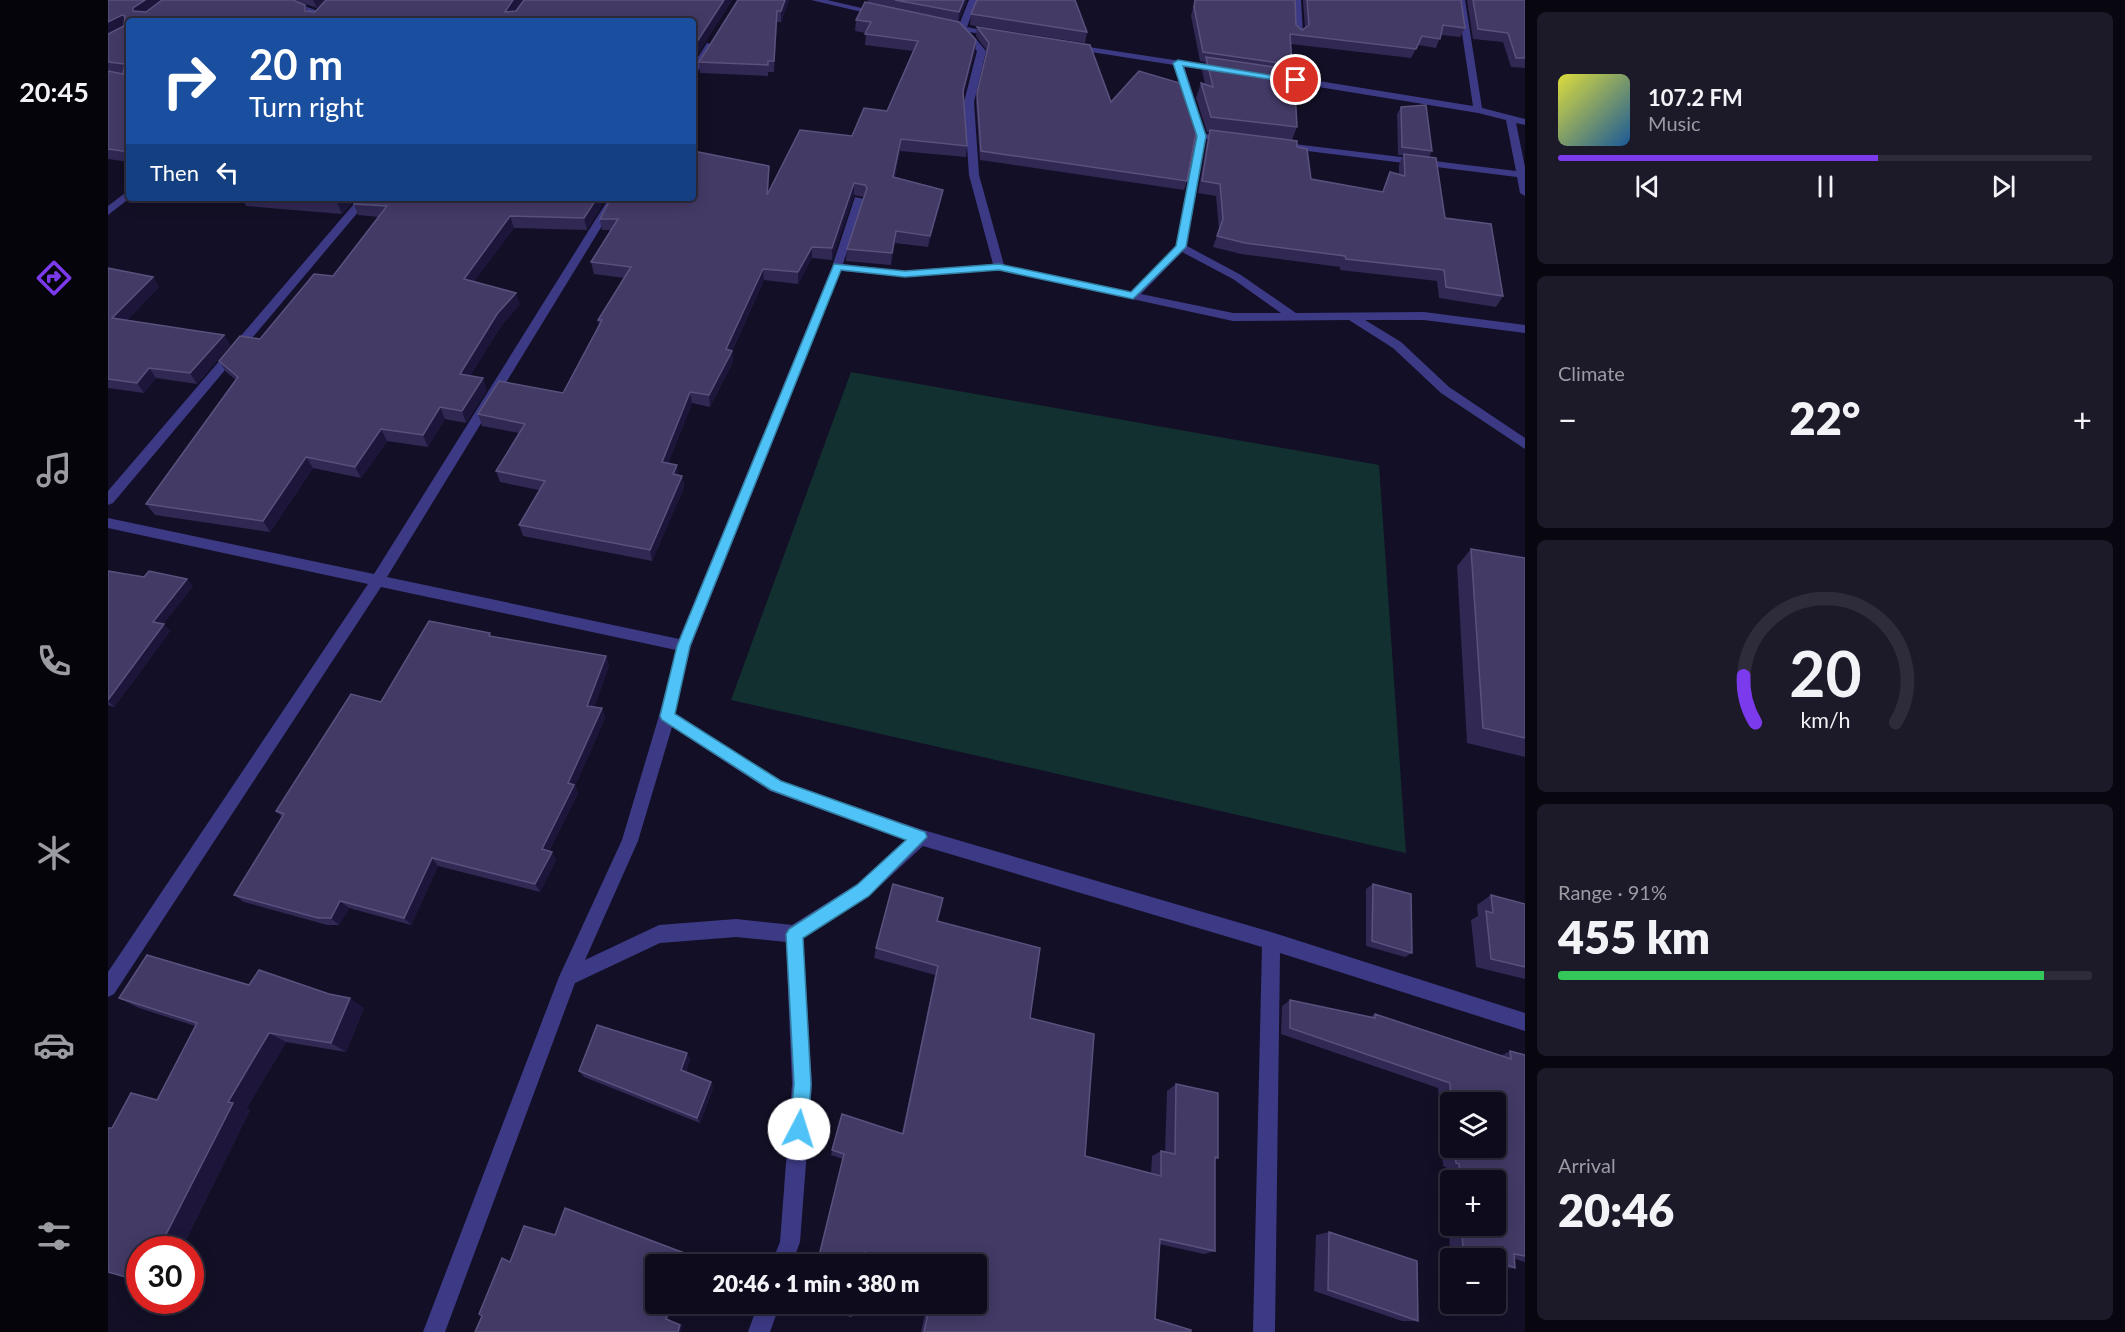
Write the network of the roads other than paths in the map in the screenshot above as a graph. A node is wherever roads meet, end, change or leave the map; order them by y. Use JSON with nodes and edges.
{"nodes":[{"id":1,"x":280,"y":0,"type":"edge"},
{"id":2,"x":815,"y":0,"type":"edge"},
{"id":3,"x":973,"y":0,"type":"edge"},
{"id":4,"x":1297,"y":0,"type":"edge"},
{"id":5,"x":1461,"y":0,"type":"edge"},
{"id":6,"x":326,"y":8,"type":"edge"},
{"id":7,"x":894,"y":15,"type":"edge"},
{"id":8,"x":316,"y":18,"type":"edge"},
{"id":9,"x":939,"y":24,"type":"edge"},
{"id":10,"x":962,"y":29,"type":"junction"},
{"id":11,"x":1299,"y":34,"type":"edge"},
{"id":12,"x":716,"y":36,"type":"edge"},
{"id":13,"x":1007,"y":36,"type":"edge"},
{"id":14,"x":1064,"y":45,"type":"edge"},
{"id":15,"x":1178,"y":63,"type":"junction"},
{"id":16,"x":696,"y":67,"type":"edge"},
{"id":17,"x":1236,"y":72,"type":"edge"},
{"id":18,"x":1260,"y":75,"type":"edge"},
{"id":19,"x":1478,"y":110,"type":"junction"},
{"id":20,"x":1511,"y":119,"type":"junction"},
{"id":21,"x":1525,"y":122,"type":"edge"},
{"id":22,"x":1201,"y":136,"type":"junction"},
{"id":23,"x":1237,"y":140,"type":"edge"},
{"id":24,"x":1272,"y":145,"type":"edge"},
{"id":25,"x":1522,"y":175,"type":"junction"},
{"id":26,"x":1525,"y":193,"type":"edge"},
{"id":27,"x":126,"y":196,"type":"edge"},
{"id":28,"x":859,"y":200,"type":"edge"},
{"id":29,"x":363,"y":201,"type":"edge"},
{"id":30,"x":612,"y":201,"type":"edge"},
{"id":31,"x":108,"y":212,"type":"edge"},
{"id":32,"x":1181,"y":247,"type":"junction"},
{"id":33,"x":837,"y":267,"type":"junction"},
{"id":34,"x":999,"y":267,"type":"junction"},
{"id":35,"x":1133,"y":296,"type":"junction"},
{"id":36,"x":1293,"y":316,"type":"junction"},
{"id":37,"x":1353,"y":318,"type":"junction"},
{"id":38,"x":1525,"y":329,"type":"edge"},
{"id":39,"x":1525,"y":444,"type":"edge"},
{"id":40,"x":108,"y":500,"type":"edge"},
{"id":41,"x":108,"y":523,"type":"edge"},
{"id":42,"x":378,"y":580,"type":"junction"},
{"id":43,"x":684,"y":646,"type":"junction"},
{"id":44,"x":667,"y":716,"type":"junction"},
{"id":45,"x":920,"y":837,"type":"junction"},
{"id":46,"x":794,"y":934,"type":"junction"},
{"id":47,"x":1271,"y":941,"type":"junction"},
{"id":48,"x":113,"y":970,"type":"edge"},
{"id":49,"x":568,"y":977,"type":"junction"},
{"id":50,"x":108,"y":988,"type":"edge"},
{"id":51,"x":1525,"y":1023,"type":"edge"},
{"id":52,"x":786,"y":1254,"type":"edge"},
{"id":53,"x":765,"y":1314,"type":"edge"},
{"id":54,"x":434,"y":1332,"type":"edge"},
{"id":55,"x":759,"y":1332,"type":"edge"},
{"id":56,"x":1264,"y":1332,"type":"edge"}],
"edges":[{"from":1,"to":8,"type":"street"},
{"from":2,"to":7,"type":"street"},
{"from":3,"to":10,"type":"street"},
{"from":4,"to":11,"type":"street"},
{"from":5,"to":19,"type":"street"},
{"from":6,"to":8,"type":"street"},
{"from":9,"to":10,"type":"street"},
{"from":10,"to":13,"type":"street"},
{"from":10,"to":34,"type":"street"},
{"from":12,"to":16,"type":"street"},
{"from":14,"to":15,"type":"street"},
{"from":15,"to":17,"type":"street"},
{"from":15,"to":22,"type":"street"},
{"from":18,"to":19,"type":"street"},
{"from":19,"to":20,"type":"street"},
{"from":20,"to":21,"type":"street"},
{"from":20,"to":25,"type":"street"},
{"from":22,"to":23,"type":"street"},
{"from":22,"to":32,"type":"street"},
{"from":24,"to":25,"type":"street"},
{"from":25,"to":26,"type":"street"},
{"from":27,"to":31,"type":"street"},
{"from":28,"to":33,"type":"street"},
{"from":29,"to":40,"type":"street"},
{"from":30,"to":42,"type":"street"},
{"from":32,"to":35,"type":"street"},
{"from":32,"to":36,"type":"street"},
{"from":33,"to":34,"type":"street"},
{"from":33,"to":43,"type":"street"},
{"from":34,"to":35,"type":"street"},
{"from":35,"to":36,"type":"street"},
{"from":36,"to":37,"type":"street"},
{"from":37,"to":38,"type":"street"},
{"from":37,"to":39,"type":"street"},
{"from":41,"to":42,"type":"street"},
{"from":42,"to":43,"type":"street"},
{"from":42,"to":48,"type":"street"},
{"from":43,"to":44,"type":"street"},
{"from":44,"to":45,"type":"street"},
{"from":44,"to":49,"type":"street"},
{"from":45,"to":46,"type":"street"},
{"from":45,"to":47,"type":"street"},
{"from":46,"to":49,"type":"street"},
{"from":46,"to":52,"type":"street"},
{"from":47,"to":51,"type":"street"},
{"from":47,"to":56,"type":"street"},
{"from":48,"to":50,"type":"street"},
{"from":49,"to":54,"type":"street"},
{"from":53,"to":55,"type":"street"}]}
